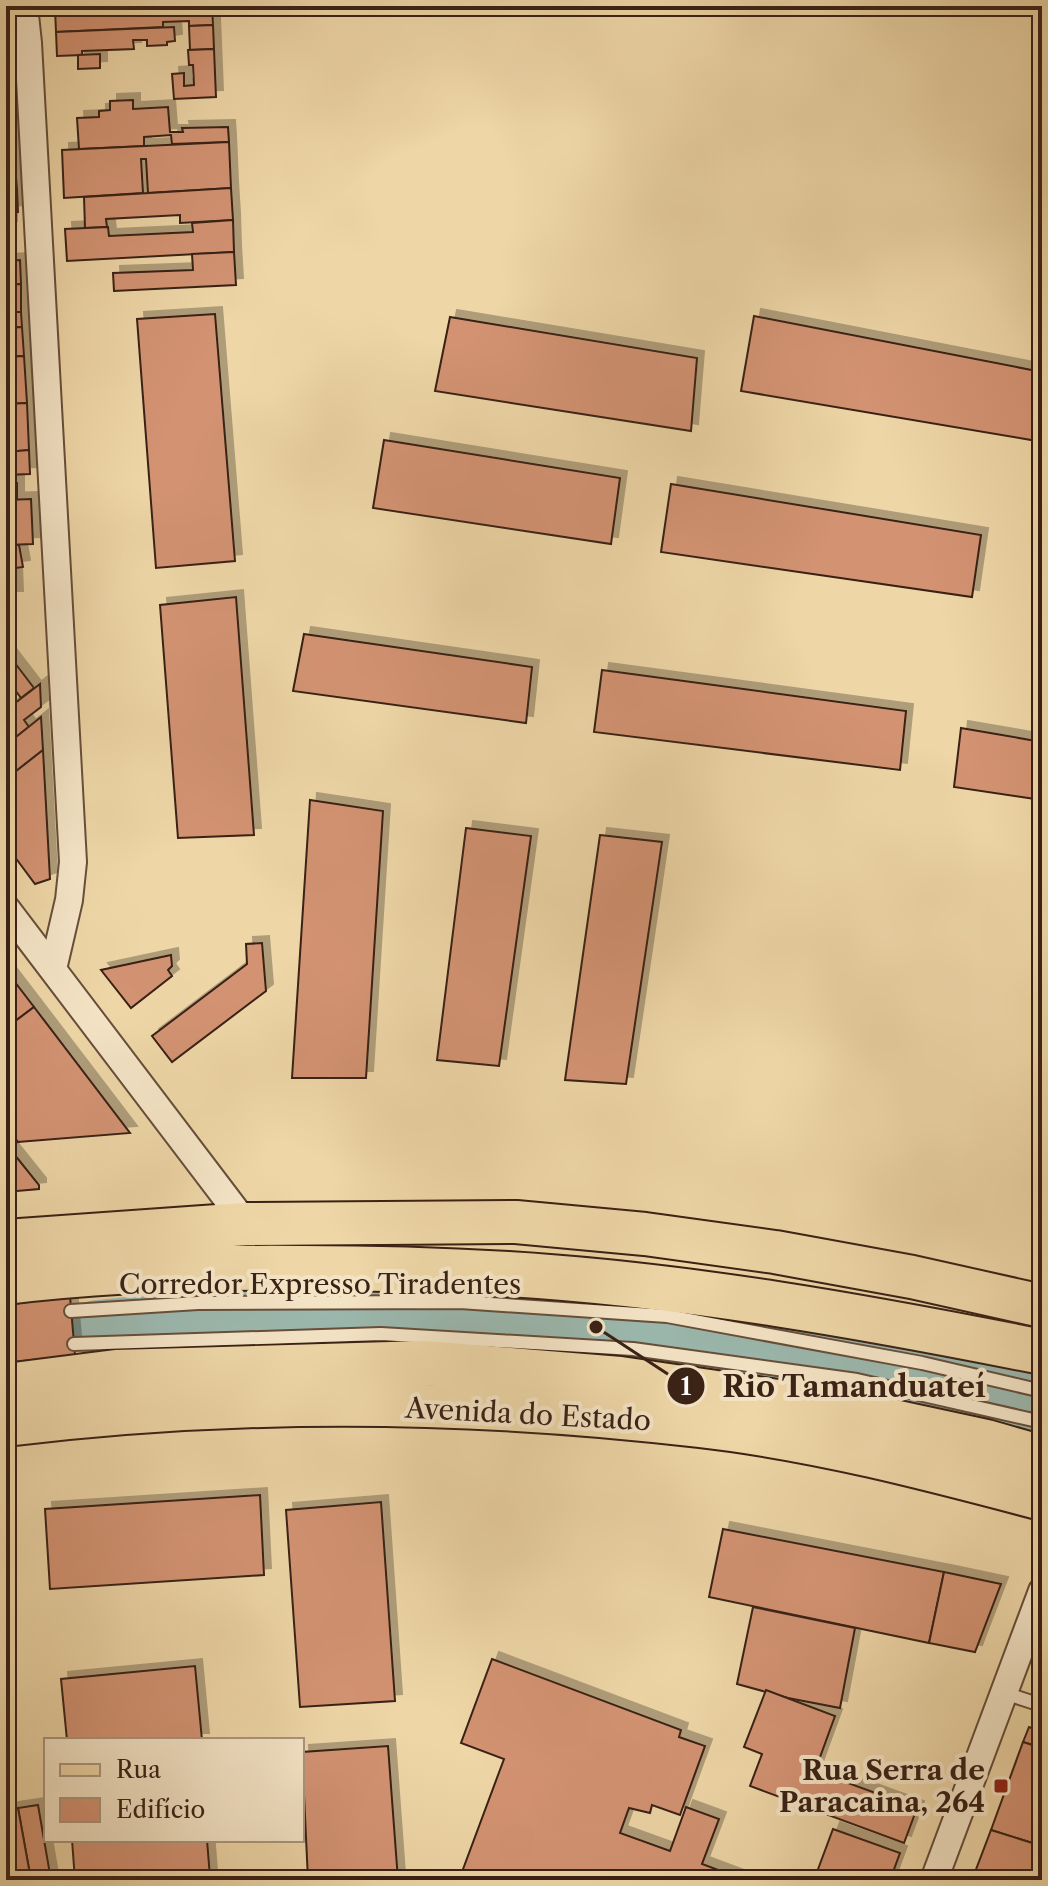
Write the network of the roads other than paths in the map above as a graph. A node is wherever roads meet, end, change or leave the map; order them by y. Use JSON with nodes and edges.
{"nodes":[{"id":1,"x":24,"y":6,"type":"edge"},
{"id":2,"x":6,"y":14,"type":"edge"},
{"id":3,"x":28,"y":43,"type":"junction"},
{"id":4,"x":6,"y":908,"type":"edge"},
{"id":5,"x":53,"y":969,"type":"junction"},
{"id":6,"x":246,"y":1224,"type":"junction"},
{"id":7,"x":6,"y":1241,"type":"edge"},
{"id":8,"x":6,"y":1282,"type":"edge"},
{"id":9,"x":1042,"y":1306,"type":"edge"},
{"id":10,"x":71,"y":1311,"type":"dead end"},
{"id":11,"x":74,"y":1344,"type":"dead end"},
{"id":12,"x":1042,"y":1352,"type":"edge"},
{"id":13,"x":6,"y":1386,"type":"edge"},
{"id":14,"x":1042,"y":1391,"type":"edge"},
{"id":15,"x":1042,"y":1422,"type":"edge"},
{"id":16,"x":6,"y":1425,"type":"edge"},
{"id":17,"x":1042,"y":1458,"type":"edge"},
{"id":18,"x":1042,"y":1499,"type":"edge"},
{"id":19,"x":1042,"y":1591,"type":"edge"},
{"id":20,"x":1037,"y":1622,"type":"edge"},
{"id":21,"x":1004,"y":1693,"type":"junction"},
{"id":22,"x":1041,"y":1705,"type":"edge"},
{"id":23,"x":934,"y":1880,"type":"edge"}],
"edges":[{"from":1,"to":3,"type":"street"},
{"from":2,"to":3,"type":"street"},
{"from":3,"to":5,"type":"street"},
{"from":4,"to":5,"type":"street"},
{"from":5,"to":6,"type":"street"},
{"from":6,"to":7,"type":"main road"},
{"from":6,"to":9,"type":"main road"},
{"from":8,"to":12,"type":"highway"},
{"from":10,"to":14,"type":"lane","name":"Corredor Expresso Tiradentes"},
{"from":11,"to":15,"type":"lane","name":"Corredor Expresso Tiradentes"},
{"from":13,"to":17,"type":"highway","name":"Avenida do Estado"},
{"from":16,"to":18,"type":"main road","name":"Avenida do Estado"},
{"from":19,"to":20,"type":"street"},
{"from":20,"to":21,"type":"street"},
{"from":21,"to":22,"type":"lane"},
{"from":21,"to":23,"type":"street"}]}
